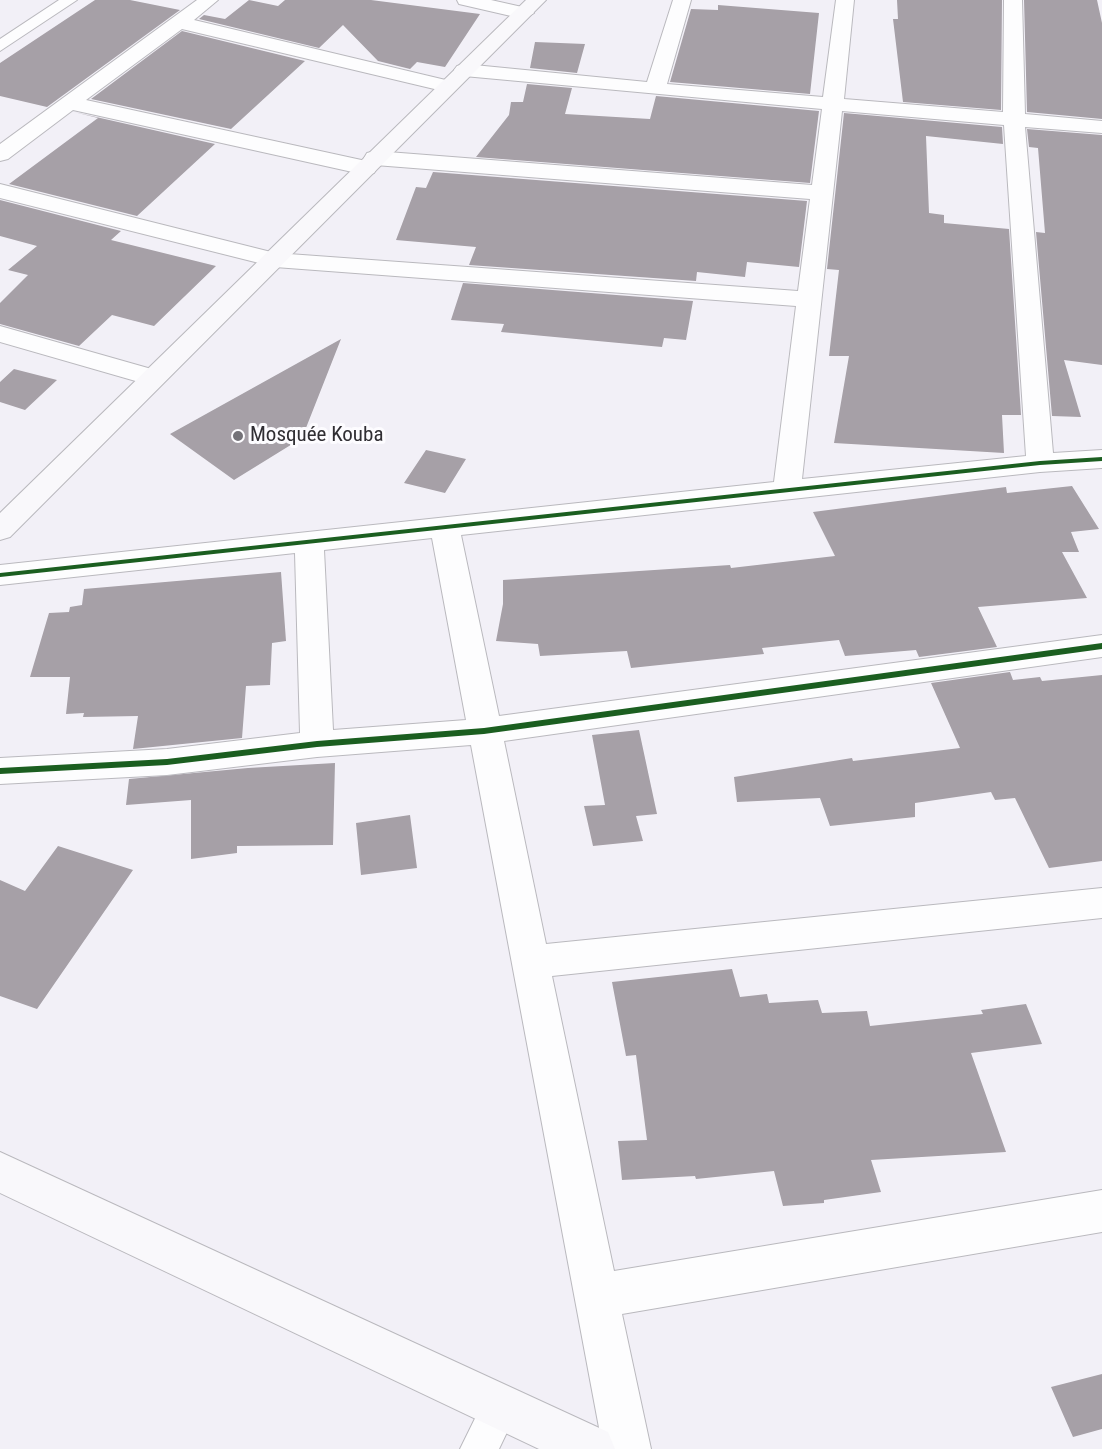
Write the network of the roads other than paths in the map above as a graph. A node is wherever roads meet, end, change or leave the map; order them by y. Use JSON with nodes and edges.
{"nodes":[{"id":1,"x":69,"y":0,"type":"edge"},
{"id":2,"x":208,"y":0,"type":"edge"},
{"id":3,"x":466,"y":0,"type":"edge"},
{"id":4,"x":682,"y":0,"type":"edge"},
{"id":5,"x":845,"y":0,"type":"edge"},
{"id":6,"x":1013,"y":0,"type":"edge"},
{"id":7,"x":531,"y":6,"type":"edge"},
{"id":8,"x":178,"y":22,"type":"junction"},
{"id":9,"x":0,"y":46,"type":"edge"},
{"id":10,"x":455,"y":78,"type":"junction"},
{"id":11,"x":656,"y":89,"type":"junction"},
{"id":12,"x":69,"y":103,"type":"junction"},
{"id":13,"x":834,"y":103,"type":"junction"},
{"id":14,"x":1014,"y":119,"type":"junction"},
{"id":15,"x":1102,"y":127,"type":"edge"},
{"id":16,"x":0,"y":154,"type":"edge"},
{"id":17,"x":370,"y":163,"type":"junction"},
{"id":18,"x":0,"y":191,"type":"edge"},
{"id":19,"x":822,"y":193,"type":"junction"},
{"id":20,"x":275,"y":260,"type":"junction"},
{"id":21,"x":809,"y":299,"type":"junction"},
{"id":22,"x":0,"y":334,"type":"edge"},
{"id":23,"x":153,"y":378,"type":"junction"},
{"id":24,"x":1095,"y":459,"type":"edge"},
{"id":25,"x":1040,"y":463,"type":"junction"},
{"id":26,"x":1102,"y":486,"type":"edge"},
{"id":27,"x":787,"y":491,"type":"junction"},
{"id":28,"x":2,"y":525,"type":"edge"},
{"id":29,"x":445,"y":529,"type":"junction"},
{"id":30,"x":309,"y":543,"type":"junction"},
{"id":31,"x":0,"y":575,"type":"edge"},
{"id":32,"x":1102,"y":646,"type":"edge"},
{"id":33,"x":484,"y":731,"type":"junction"},
{"id":34,"x":317,"y":744,"type":"junction"},
{"id":35,"x":0,"y":771,"type":"edge"},
{"id":36,"x":1102,"y":903,"type":"edge"},
{"id":37,"x":530,"y":963,"type":"junction"},
{"id":38,"x":0,"y":1172,"type":"edge"},
{"id":39,"x":1102,"y":1211,"type":"edge"},
{"id":40,"x":596,"y":1296,"type":"junction"},
{"id":41,"x":500,"y":1407,"type":"junction"},
{"id":42,"x":479,"y":1449,"type":"edge"},
{"id":43,"x":591,"y":1449,"type":"edge"},
{"id":44,"x":627,"y":1449,"type":"edge"}],
"edges":[{"from":1,"to":9,"type":"lane"},
{"from":2,"to":8,"type":"street"},
{"from":3,"to":7,"type":"street"},
{"from":4,"to":11,"type":"street"},
{"from":5,"to":13,"type":"street"},
{"from":6,"to":14,"type":"street"},
{"from":7,"to":10,"type":"street"},
{"from":8,"to":10,"type":"street"},
{"from":8,"to":12,"type":"street"},
{"from":10,"to":11,"type":"street"},
{"from":10,"to":17,"type":"street"},
{"from":11,"to":13,"type":"street"},
{"from":12,"to":16,"type":"street"},
{"from":12,"to":17,"type":"street"},
{"from":13,"to":14,"type":"street"},
{"from":13,"to":19,"type":"street"},
{"from":14,"to":15,"type":"street"},
{"from":14,"to":25,"type":"street"},
{"from":17,"to":19,"type":"street"},
{"from":17,"to":20,"type":"street"},
{"from":18,"to":20,"type":"street"},
{"from":19,"to":21,"type":"street"},
{"from":20,"to":21,"type":"street"},
{"from":20,"to":23,"type":"street"},
{"from":21,"to":27,"type":"street"},
{"from":22,"to":23,"type":"street"},
{"from":23,"to":28,"type":"street"},
{"from":24,"to":25,"type":"street"},
{"from":24,"to":26,"type":"street"},
{"from":25,"to":27,"type":"street"},
{"from":27,"to":29,"type":"street"},
{"from":29,"to":30,"type":"street"},
{"from":29,"to":33,"type":"street"},
{"from":30,"to":31,"type":"street"},
{"from":30,"to":34,"type":"street"},
{"from":32,"to":33,"type":"street"},
{"from":33,"to":34,"type":"street"},
{"from":33,"to":37,"type":"street"},
{"from":34,"to":35,"type":"street"},
{"from":36,"to":37,"type":"street"},
{"from":37,"to":40,"type":"street"},
{"from":38,"to":41,"type":"street"},
{"from":39,"to":40,"type":"street"},
{"from":40,"to":44,"type":"street"},
{"from":41,"to":42,"type":"lane"},
{"from":41,"to":43,"type":"street"}]}
